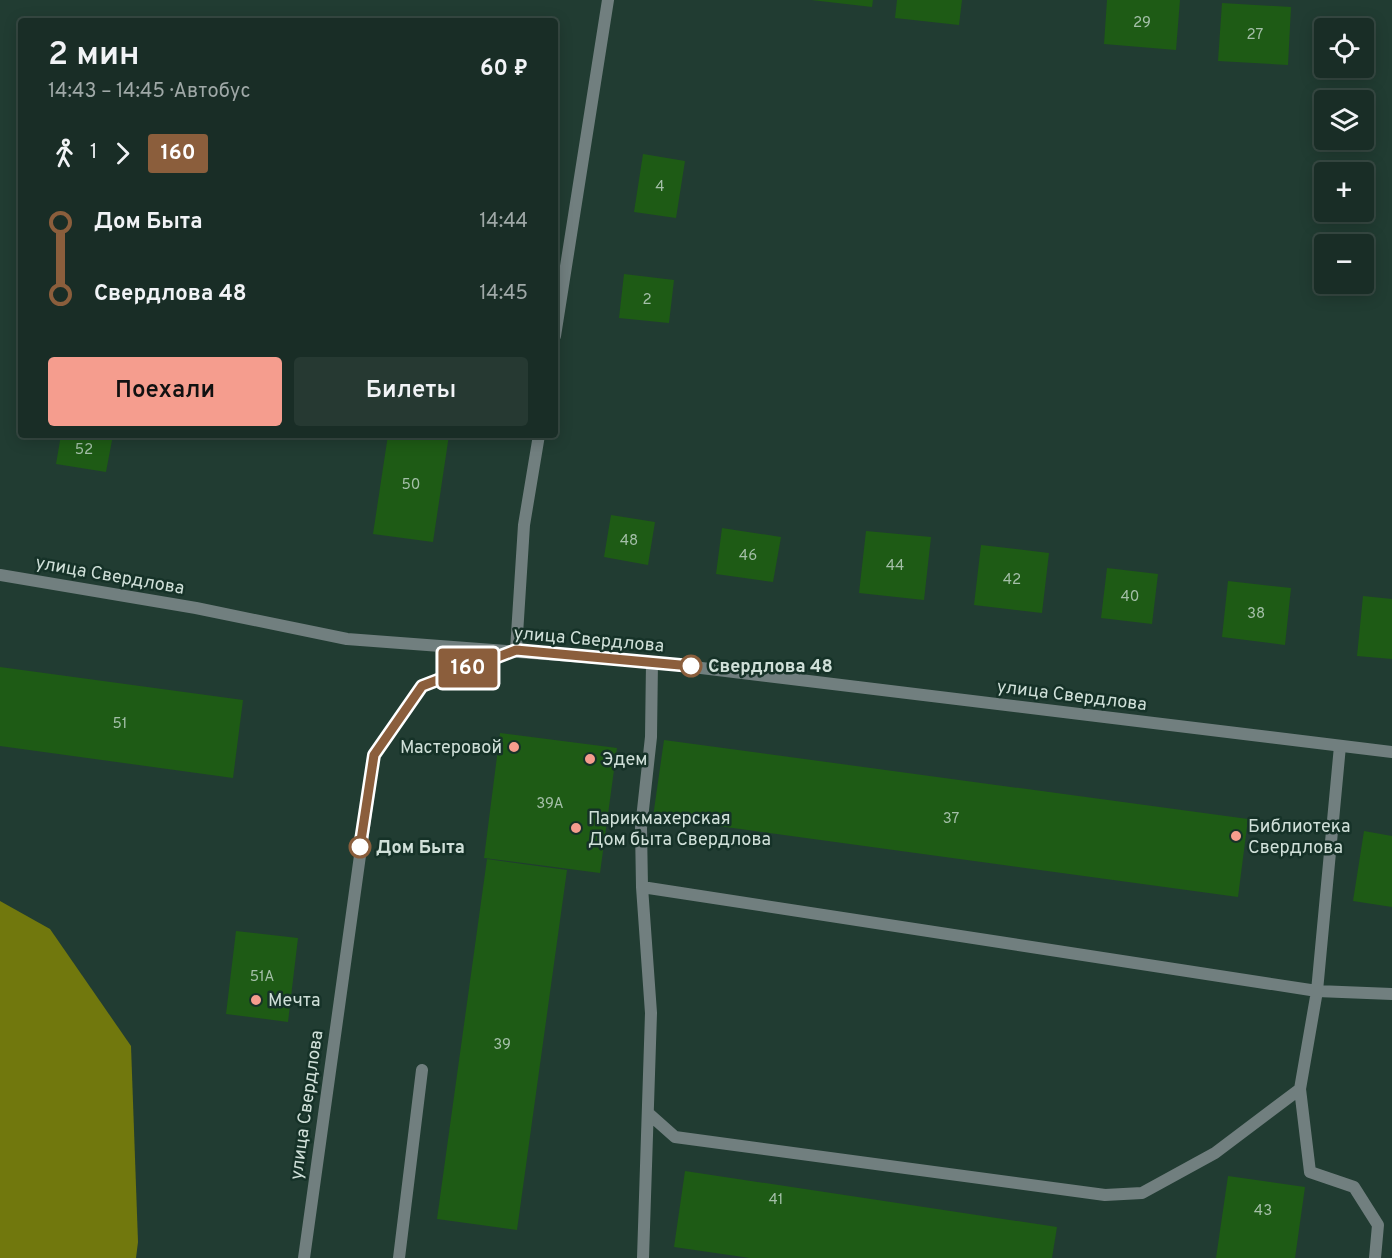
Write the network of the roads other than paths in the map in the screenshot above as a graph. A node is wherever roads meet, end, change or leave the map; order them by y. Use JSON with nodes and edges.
{"nodes":[{"id":1,"x":608,"y":0,"type":"edge"},
{"id":2,"x":558,"y":317,"type":"edge"},
{"id":3,"x":538,"y":438,"type":"edge"},
{"id":4,"x":0,"y":575,"type":"edge"},
{"id":5,"x":516,"y":650,"type":"junction"},
{"id":6,"x":652,"y":662,"type":"junction"},
{"id":7,"x":1340,"y":746,"type":"junction"},
{"id":8,"x":1392,"y":752,"type":"edge"},
{"id":9,"x":642,"y":887,"type":"junction"},
{"id":10,"x":1317,"y":991,"type":"junction"},
{"id":11,"x":1392,"y":994,"type":"edge"},
{"id":12,"x":422,"y":1070,"type":"dead end"},
{"id":13,"x":1300,"y":1089,"type":"junction"},
{"id":14,"x":648,"y":1113,"type":"junction"},
{"id":15,"x":304,"y":1258,"type":"edge"},
{"id":16,"x":399,"y":1258,"type":"edge"},
{"id":17,"x":643,"y":1258,"type":"edge"},
{"id":18,"x":1375,"y":1258,"type":"edge"}],
"edges":[{"from":1,"to":2,"type":"street"},
{"from":3,"to":5,"type":"street"},
{"from":4,"to":5,"type":"street","name":"улица Свердлова"},
{"from":5,"to":6,"type":"street","name":"улица Свердлова"},
{"from":5,"to":15,"type":"street","name":"улица Свердлова"},
{"from":6,"to":7,"type":"street","name":"улица Свердлова"},
{"from":6,"to":9,"type":"street"},
{"from":7,"to":8,"type":"street","name":"улица Свердлова"},
{"from":7,"to":10,"type":"street"},
{"from":9,"to":10,"type":"street"},
{"from":9,"to":14,"type":"street"},
{"from":10,"to":11,"type":"street"},
{"from":10,"to":13,"type":"street"},
{"from":12,"to":16,"type":"street"},
{"from":13,"to":14,"type":"street"},
{"from":13,"to":18,"type":"street"},
{"from":14,"to":17,"type":"street"}]}
